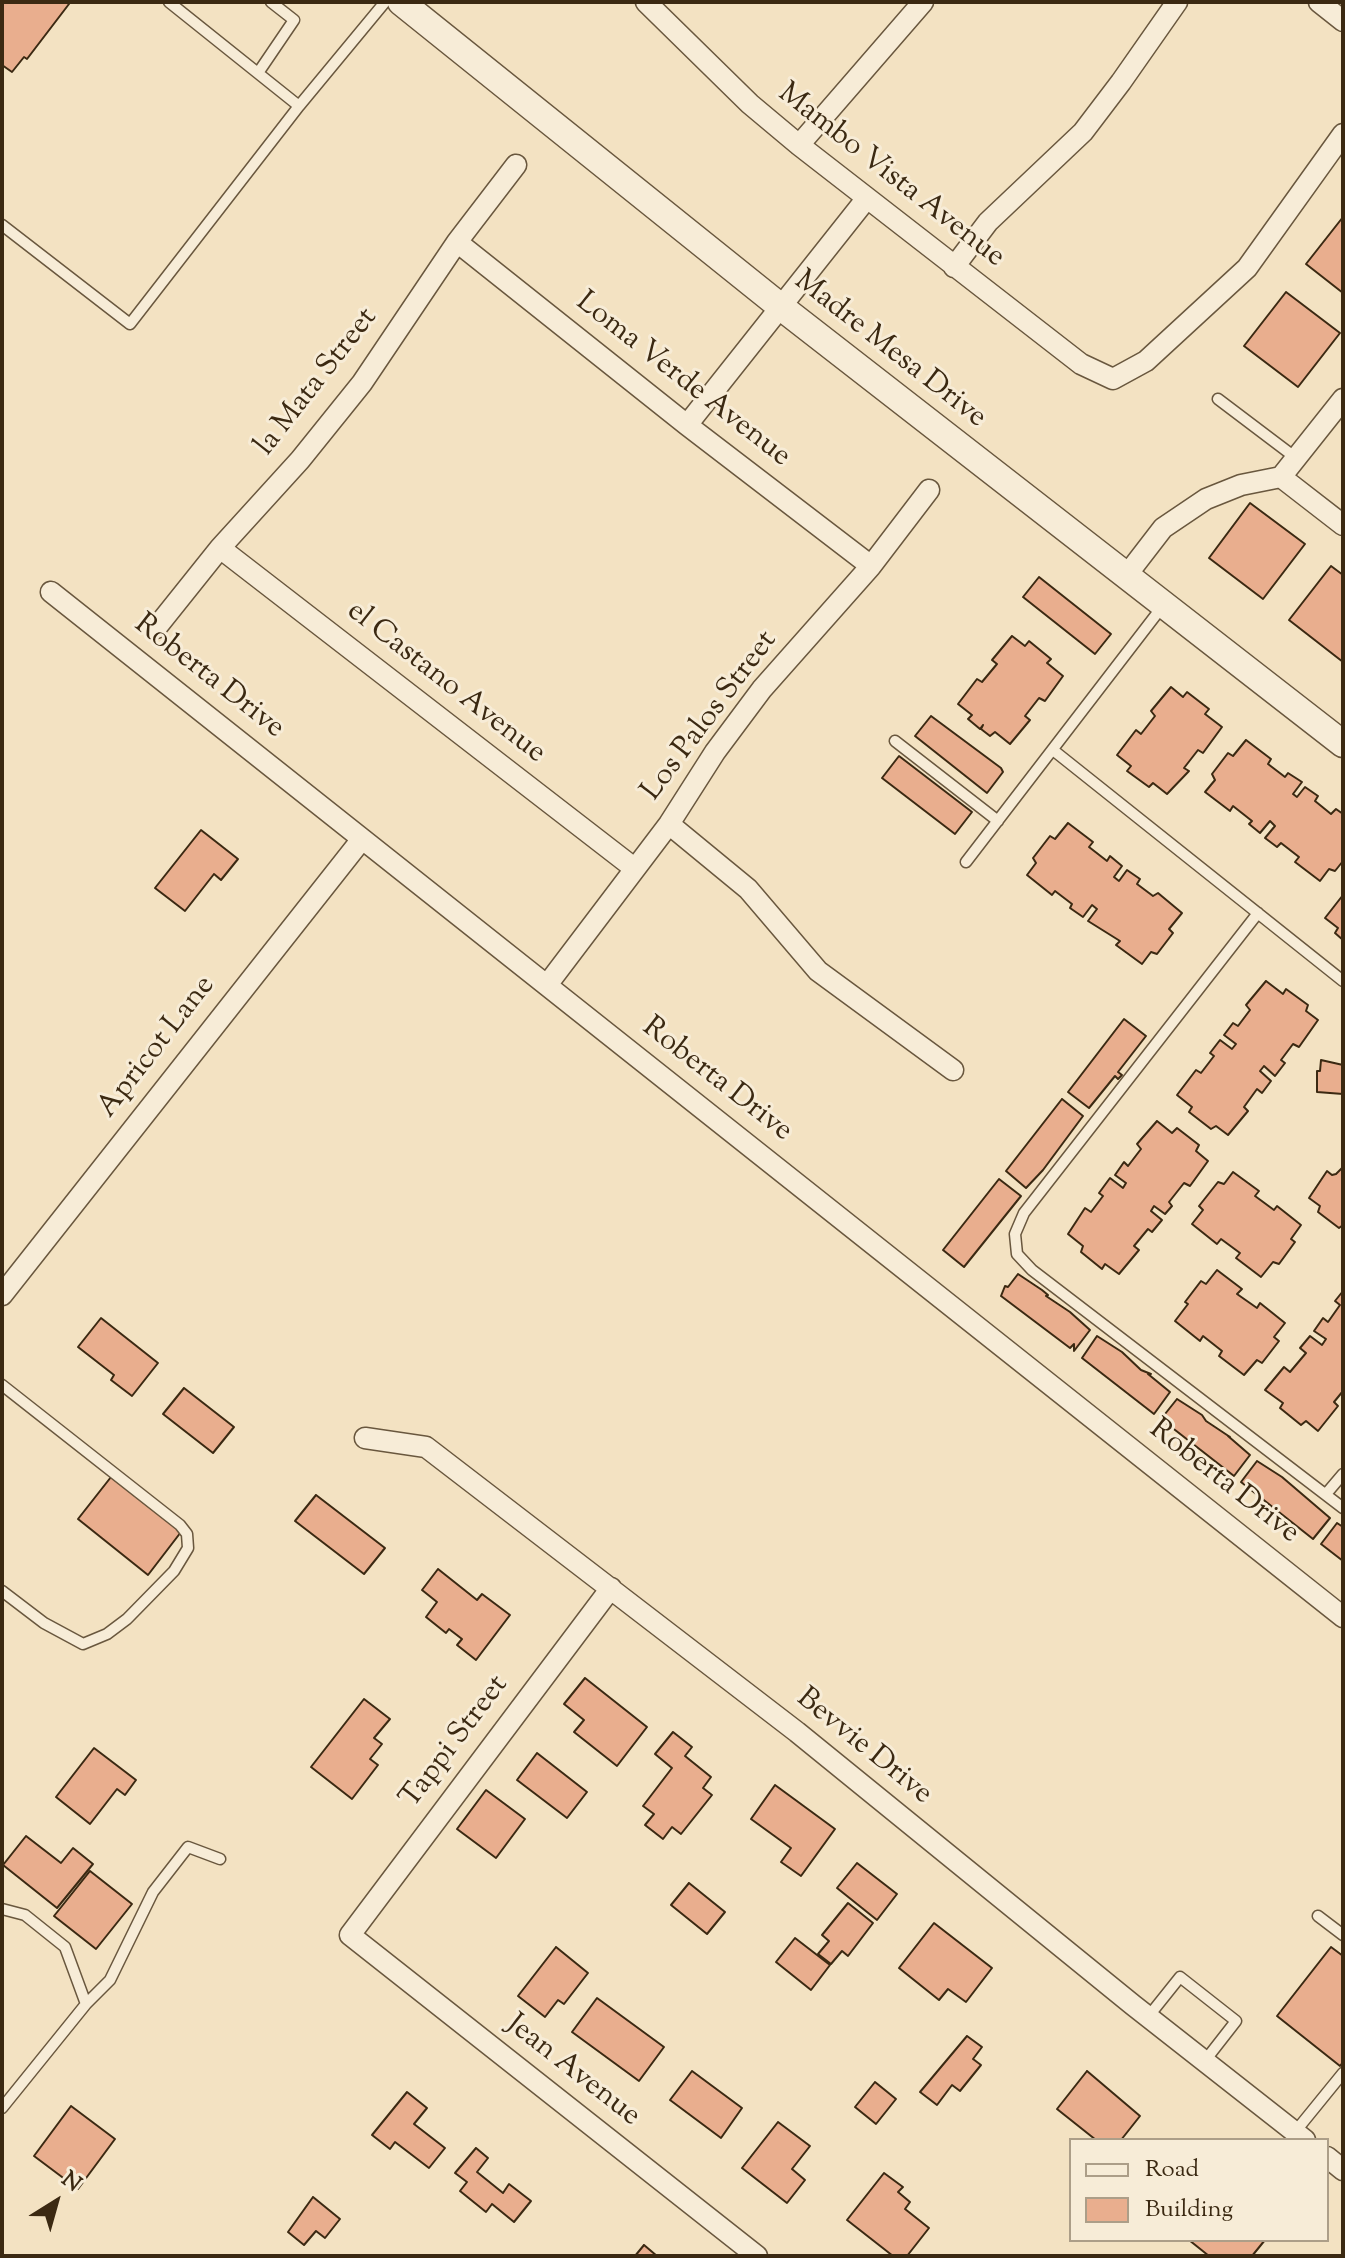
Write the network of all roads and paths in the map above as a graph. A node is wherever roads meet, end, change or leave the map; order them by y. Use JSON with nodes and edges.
{"nodes":[{"id":1,"x":169,"y":2,"type":"edge"},
{"id":2,"x":271,"y":2,"type":"edge"},
{"id":3,"x":385,"y":2,"type":"edge"},
{"id":4,"x":401,"y":2,"type":"edge"},
{"id":5,"x":648,"y":2,"type":"edge"},
{"id":6,"x":923,"y":2,"type":"edge"},
{"id":7,"x":1177,"y":2,"type":"edge"},
{"id":8,"x":1319,"y":2,"type":"edge"},
{"id":9,"x":1343,"y":21,"type":"edge"},
{"id":10,"x":258,"y":73,"type":"junction"},
{"id":11,"x":299,"y":106,"type":"junction"},
{"id":12,"x":1343,"y":134,"type":"edge"},
{"id":13,"x":799,"y":145,"type":"junction"},
{"id":14,"x":516,"y":165,"type":"dead end"},
{"id":15,"x":867,"y":198,"type":"junction"},
{"id":16,"x":2,"y":225,"type":"edge"},
{"id":17,"x":457,"y":242,"type":"junction"},
{"id":18,"x":954,"y":267,"type":"junction"},
{"id":19,"x":781,"y":307,"type":"junction"},
{"id":20,"x":1218,"y":399,"type":"dead end"},
{"id":21,"x":1343,"y":399,"type":"edge"},
{"id":22,"x":687,"y":425,"type":"junction"},
{"id":23,"x":1296,"y":458,"type":"junction"},
{"id":24,"x":1281,"y":477,"type":"junction"},
{"id":25,"x":929,"y":490,"type":"dead end"},
{"id":26,"x":1343,"y":525,"type":"edge"},
{"id":27,"x":220,"y":548,"type":"junction"},
{"id":28,"x":871,"y":566,"type":"junction"},
{"id":29,"x":1126,"y":576,"type":"junction"},
{"id":30,"x":51,"y":592,"type":"dead end"},
{"id":31,"x":1163,"y":605,"type":"junction"},
{"id":32,"x":156,"y":628,"type":"dead end"},
{"id":33,"x":895,"y":741,"type":"dead end"},
{"id":34,"x":1343,"y":744,"type":"edge"},
{"id":35,"x":1053,"y":750,"type":"junction"},
{"id":36,"x":998,"y":821,"type":"junction"},
{"id":37,"x":669,"y":824,"type":"junction"},
{"id":38,"x":362,"y":839,"type":"junction"},
{"id":39,"x":966,"y":862,"type":"dead end"},
{"id":40,"x":634,"y":868,"type":"junction"},
{"id":41,"x":1258,"y":913,"type":"junction"},
{"id":42,"x":1343,"y":981,"type":"edge"},
{"id":43,"x":547,"y":985,"type":"junction"},
{"id":44,"x":953,"y":1070,"type":"dead end"},
{"id":45,"x":2,"y":1295,"type":"edge"},
{"id":46,"x":2,"y":1385,"type":"edge"},
{"id":47,"x":365,"y":1438,"type":"dead end"},
{"id":48,"x":1343,"y":1474,"type":"edge"},
{"id":49,"x":1326,"y":1494,"type":"junction"},
{"id":50,"x":1343,"y":1508,"type":"edge"},
{"id":51,"x":611,"y":1588,"type":"junction"},
{"id":52,"x":2,"y":1591,"type":"edge"},
{"id":53,"x":1343,"y":1617,"type":"edge"},
{"id":54,"x":220,"y":1859,"type":"dead end"},
{"id":55,"x":2,"y":1909,"type":"edge"},
{"id":56,"x":1318,"y":1916,"type":"dead end"},
{"id":57,"x":350,"y":1935,"type":"joint"},
{"id":58,"x":1343,"y":1935,"type":"edge"},
{"id":59,"x":86,"y":2004,"type":"junction"},
{"id":60,"x":1148,"y":2017,"type":"junction"},
{"id":61,"x":1204,"y":2062,"type":"junction"},
{"id":62,"x":1343,"y":2073,"type":"edge"},
{"id":63,"x":2,"y":2108,"type":"edge"},
{"id":64,"x":1300,"y":2136,"type":"edge"},
{"id":65,"x":757,"y":2256,"type":"edge"}],
"edges":[{"from":1,"to":10,"type":"lane"},
{"from":2,"to":10,"type":"lane"},
{"from":3,"to":11,"type":"lane"},
{"from":4,"to":19,"type":"street","name":"Madre Mesa Drive"},
{"from":5,"to":13,"type":"street","name":"Mambo Vista Avenue"},
{"from":6,"to":13,"type":"street"},
{"from":7,"to":18,"type":"street"},
{"from":8,"to":9,"type":"street"},
{"from":10,"to":11,"type":"lane"},
{"from":11,"to":16,"type":"lane"},
{"from":12,"to":18,"type":"street","name":"Mambo Vista Avenue"},
{"from":13,"to":15,"type":"street","name":"Mambo Vista Avenue"},
{"from":14,"to":17,"type":"street","name":"la Mata Street"},
{"from":15,"to":18,"type":"street","name":"Mambo Vista Avenue"},
{"from":15,"to":19,"type":"street"},
{"from":17,"to":22,"type":"street","name":"Loma Verde Avenue"},
{"from":17,"to":27,"type":"street","name":"la Mata Street"},
{"from":19,"to":22,"type":"street"},
{"from":19,"to":29,"type":"street","name":"Madre Mesa Drive"},
{"from":20,"to":23,"type":"lane"},
{"from":21,"to":23,"type":"street"},
{"from":22,"to":28,"type":"street","name":"Loma Verde Avenue"},
{"from":23,"to":24,"type":"street"},
{"from":24,"to":26,"type":"street"},
{"from":24,"to":29,"type":"street"},
{"from":25,"to":28,"type":"street","name":"Los Palos Street"},
{"from":27,"to":32,"type":"street","name":"la Mata Street"},
{"from":27,"to":40,"type":"street","name":"el Castano Avenue"},
{"from":28,"to":37,"type":"street","name":"Los Palos Street"},
{"from":29,"to":31,"type":"street","name":"Madre Mesa Drive"},
{"from":30,"to":38,"type":"street","name":"Roberta Drive"},
{"from":31,"to":34,"type":"street","name":"Madre Mesa Drive"},
{"from":31,"to":35,"type":"lane"},
{"from":33,"to":36,"type":"lane"},
{"from":35,"to":36,"type":"lane"},
{"from":35,"to":41,"type":"lane"},
{"from":36,"to":39,"type":"lane"},
{"from":37,"to":40,"type":"street","name":"Los Palos Street"},
{"from":37,"to":44,"type":"street"},
{"from":38,"to":43,"type":"street","name":"Roberta Drive"},
{"from":38,"to":45,"type":"street","name":"Apricot Lane"},
{"from":40,"to":43,"type":"street","name":"Los Palos Street"},
{"from":41,"to":42,"type":"lane"},
{"from":41,"to":49,"type":"lane"},
{"from":43,"to":53,"type":"street","name":"Roberta Drive"},
{"from":46,"to":52,"type":"lane"},
{"from":47,"to":51,"type":"street","name":"Bevvie Drive"},
{"from":48,"to":49,"type":"lane"},
{"from":49,"to":50,"type":"lane"},
{"from":51,"to":57,"type":"street","name":"Tappi Street"},
{"from":51,"to":60,"type":"street","name":"Bevvie Drive"},
{"from":54,"to":59,"type":"lane"},
{"from":55,"to":59,"type":"lane"},
{"from":56,"to":58,"type":"lane"},
{"from":57,"to":65,"type":"street","name":"Jean Avenue"},
{"from":59,"to":63,"type":"lane"},
{"from":60,"to":61,"type":"street","name":"Bevvie Drive"},
{"from":60,"to":61,"type":"lane"},
{"from":61,"to":64,"type":"street","name":"Bevvie Drive"},
{"from":62,"to":64,"type":"lane"}]}
